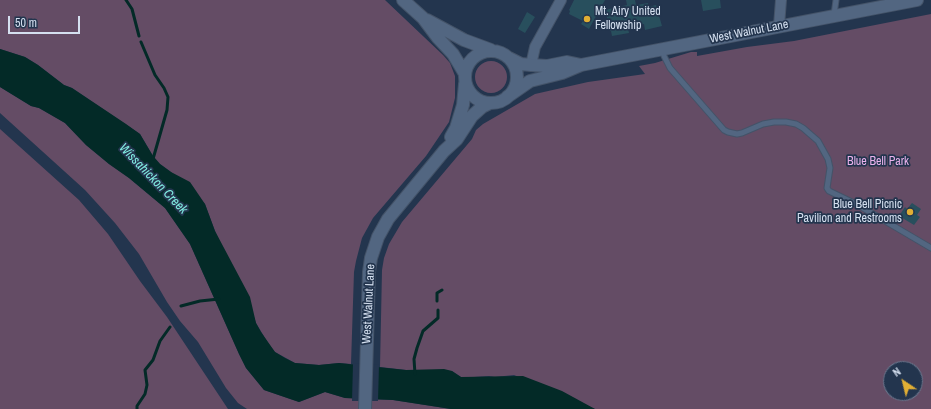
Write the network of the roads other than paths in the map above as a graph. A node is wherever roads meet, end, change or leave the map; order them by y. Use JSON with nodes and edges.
{"nodes":[{"id":1,"x":403,"y":0,"type":"edge"},
{"id":2,"x":416,"y":0,"type":"edge"},
{"id":3,"x":561,"y":0,"type":"edge"},
{"id":4,"x":781,"y":0,"type":"edge"},
{"id":5,"x":836,"y":0,"type":"edge"},
{"id":6,"x":917,"y":0,"type":"edge"},
{"id":7,"x":834,"y":16,"type":"junction"},
{"id":8,"x":423,"y":18,"type":"junction"},
{"id":9,"x":779,"y":26,"type":"junction"},
{"id":10,"x":440,"y":27,"type":"junction"},
{"id":11,"x":663,"y":49,"type":"junction"},
{"id":12,"x":493,"y":50,"type":"junction"},
{"id":13,"x":508,"y":57,"type":"junction"},
{"id":14,"x":531,"y":65,"type":"junction"},
{"id":15,"x":581,"y":65,"type":"junction"},
{"id":16,"x":465,"y":78,"type":"junction"},
{"id":17,"x":507,"y":97,"type":"junction"},
{"id":18,"x":490,"y":103,"type":"junction"},
{"id":19,"x":444,"y":151,"type":"junction"},
{"id":20,"x":931,"y":248,"type":"edge"},
{"id":21,"x":364,"y":409,"type":"edge"}],
"edges":[{"from":1,"to":8,"type":"street"},
{"from":2,"to":10,"type":"street"},
{"from":3,"to":14,"type":"street"},
{"from":4,"to":9,"type":"street"},
{"from":5,"to":7,"type":"lane"},
{"from":6,"to":7,"type":"street","name":"West Walnut Lane"},
{"from":7,"to":9,"type":"street","name":"West Walnut Lane"},
{"from":8,"to":10,"type":"street"},
{"from":8,"to":16,"type":"street"},
{"from":9,"to":11,"type":"street","name":"West Walnut Lane"},
{"from":10,"to":12,"type":"street"},
{"from":11,"to":15,"type":"street","name":"West Walnut Lane"},
{"from":11,"to":20,"type":"lane"},
{"from":12,"to":13,"type":"street"},
{"from":12,"to":16,"type":"street"},
{"from":13,"to":14,"type":"street","name":"West Walnut Lane"},
{"from":13,"to":17,"type":"street"},
{"from":14,"to":15,"type":"street","name":"West Walnut Lane"},
{"from":15,"to":17,"type":"street","name":"West Walnut Lane"},
{"from":16,"to":18,"type":"street"},
{"from":16,"to":19,"type":"street","name":"West Walnut Lane"},
{"from":17,"to":18,"type":"street"},
{"from":18,"to":19,"type":"street","name":"West Walnut Lane"},
{"from":19,"to":21,"type":"street","name":"West Walnut Lane"}]}
